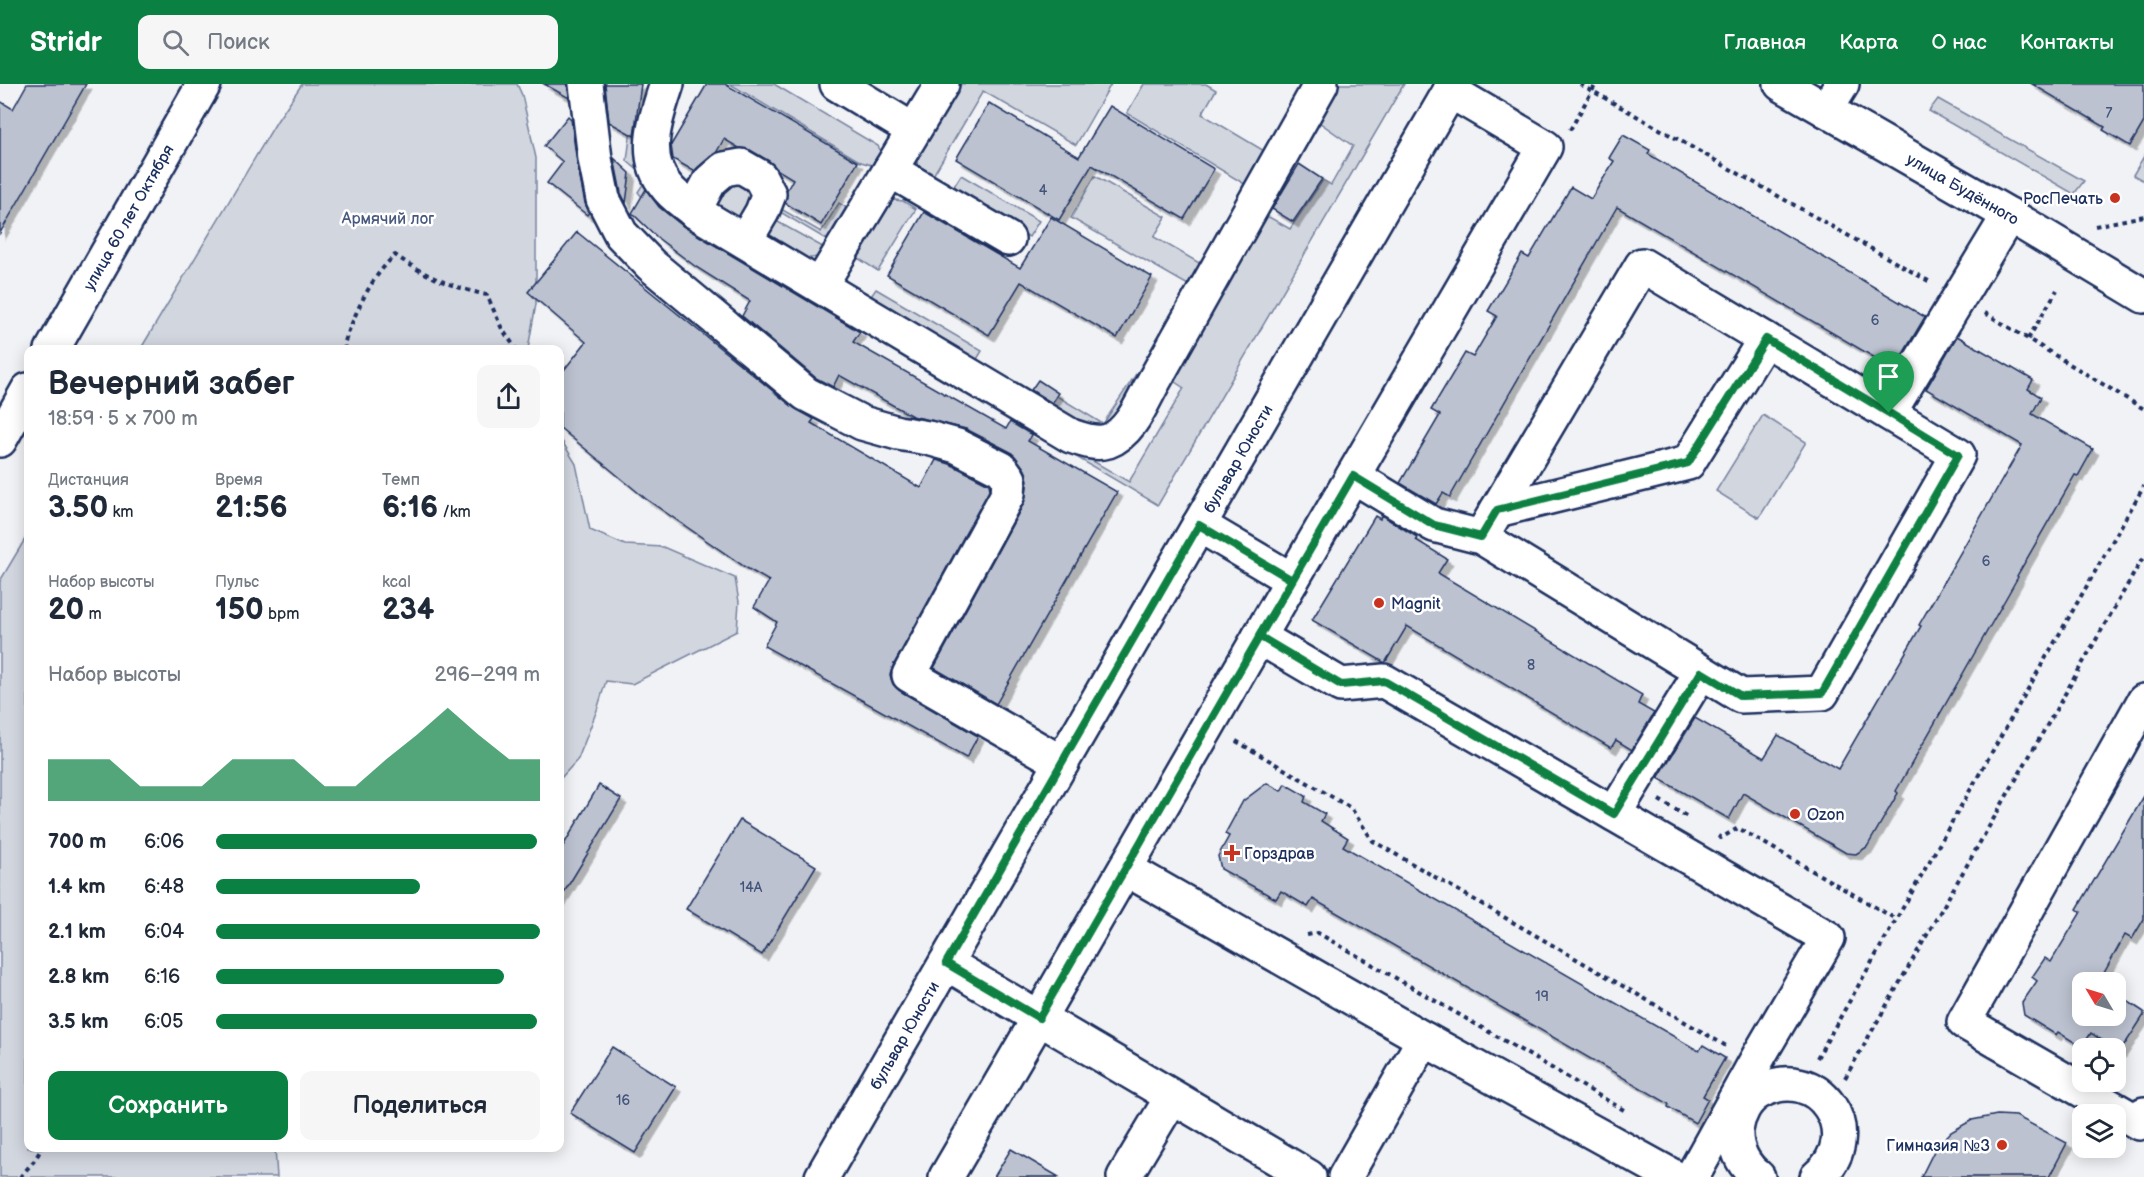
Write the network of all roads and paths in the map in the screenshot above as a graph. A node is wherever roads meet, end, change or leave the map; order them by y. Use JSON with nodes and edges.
{"nodes":[{"id":1,"x":204,"y":84,"type":"edge"},
{"id":2,"x":586,"y":84,"type":"edge"},
{"id":3,"x":667,"y":84,"type":"edge"},
{"id":4,"x":837,"y":84,"type":"edge"},
{"id":5,"x":942,"y":84,"type":"edge"},
{"id":6,"x":1321,"y":84,"type":"edge"},
{"id":7,"x":1580,"y":84,"type":"edge"},
{"id":8,"x":1781,"y":84,"type":"edge"},
{"id":9,"x":1452,"y":87,"type":"edge"},
{"id":10,"x":1834,"y":97,"type":"edge"},
{"id":11,"x":913,"y":130,"type":"junction"},
{"id":12,"x":890,"y":170,"type":"junction"},
{"id":13,"x":694,"y":211,"type":"junction"},
{"id":14,"x":2009,"y":215,"type":"junction"},
{"id":15,"x":2144,"y":216,"type":"edge"},
{"id":16,"x":2095,"y":226,"type":"dead end"},
{"id":17,"x":1008,"y":239,"type":"dead end"},
{"id":18,"x":745,"y":242,"type":"junction"},
{"id":19,"x":820,"y":286,"type":"junction"},
{"id":20,"x":2057,"y":290,"type":"dead end"},
{"id":21,"x":2144,"y":296,"type":"edge"},
{"id":22,"x":1959,"y":298,"type":"junction"},
{"id":23,"x":1766,"y":339,"type":"junction"},
{"id":24,"x":2028,"y":339,"type":"junction"},
{"id":25,"x":55,"y":345,"type":"edge"},
{"id":26,"x":344,"y":345,"type":"edge"},
{"id":27,"x":514,"y":345,"type":"edge"},
{"id":28,"x":24,"y":397,"type":"edge"},
{"id":29,"x":2144,"y":409,"type":"edge"},
{"id":30,"x":1889,"y":413,"type":"junction"},
{"id":31,"x":0,"y":440,"type":"edge"},
{"id":32,"x":1353,"y":476,"type":"junction"},
{"id":33,"x":2144,"y":486,"type":"edge"},
{"id":34,"x":1489,"y":523,"type":"junction"},
{"id":35,"x":1199,"y":525,"type":"junction"},
{"id":36,"x":2144,"y":556,"type":"edge"},
{"id":37,"x":1292,"y":580,"type":"junction"},
{"id":38,"x":1259,"y":636,"type":"junction"},
{"id":39,"x":1701,"y":672,"type":"junction"},
{"id":40,"x":2144,"y":701,"type":"edge"},
{"id":41,"x":1232,"y":739,"type":"dead end"},
{"id":42,"x":1062,"y":763,"type":"junction"},
{"id":43,"x":1651,"y":794,"type":"dead end"},
{"id":44,"x":1614,"y":814,"type":"junction"},
{"id":45,"x":1691,"y":819,"type":"dead end"},
{"id":46,"x":1711,"y":831,"type":"dead end"},
{"id":47,"x":1126,"y":869,"type":"junction"},
{"id":48,"x":1896,"y":919,"type":"junction"},
{"id":49,"x":946,"y":963,"type":"junction"},
{"id":50,"x":1039,"y":1018,"type":"junction"},
{"id":51,"x":1424,"y":1039,"type":"junction"},
{"id":52,"x":1755,"y":1063,"type":"junction"},
{"id":53,"x":1802,"y":1085,"type":"junction"},
{"id":54,"x":1172,"y":1097,"type":"junction"},
{"id":55,"x":1830,"y":1105,"type":"junction"},
{"id":56,"x":2144,"y":1114,"type":"edge"},
{"id":57,"x":40,"y":1152,"type":"edge"},
{"id":58,"x":20,"y":1177,"type":"edge"},
{"id":59,"x":822,"y":1177,"type":"edge"},
{"id":60,"x":946,"y":1177,"type":"edge"},
{"id":61,"x":1124,"y":1177,"type":"edge"},
{"id":62,"x":1309,"y":1177,"type":"edge"},
{"id":63,"x":1345,"y":1177,"type":"edge"},
{"id":64,"x":1674,"y":1177,"type":"edge"},
{"id":65,"x":1692,"y":1177,"type":"edge"},
{"id":66,"x":1758,"y":1177,"type":"edge"},
{"id":67,"x":1817,"y":1177,"type":"edge"}],
"edges":[{"from":1,"to":25,"type":"street","name":"улица 60 лет Октября"},
{"from":2,"to":42,"type":"street"},
{"from":3,"to":13,"type":"street"},
{"from":4,"to":11,"type":"street"},
{"from":5,"to":11,"type":"street"},
{"from":6,"to":19,"type":"street"},
{"from":7,"to":22,"type":"path"},
{"from":8,"to":10,"type":"street","name":"улица Будённого"},
{"from":9,"to":32,"type":"street"},
{"from":9,"to":35,"type":"street","name":"бульвар Юности"},
{"from":10,"to":14,"type":"street","name":"улица Будённого"},
{"from":11,"to":12,"type":"street"},
{"from":12,"to":17,"type":"street"},
{"from":12,"to":19,"type":"street"},
{"from":13,"to":18,"type":"street"},
{"from":13,"to":18,"type":"street"},
{"from":14,"to":21,"type":"street","name":"улица Будённого"},
{"from":14,"to":22,"type":"street"},
{"from":15,"to":16,"type":"path"},
{"from":18,"to":19,"type":"street"},
{"from":20,"to":24,"type":"path"},
{"from":22,"to":24,"type":"path"},
{"from":22,"to":30,"type":"street"},
{"from":23,"to":30,"type":"street"},
{"from":23,"to":34,"type":"street"},
{"from":23,"to":34,"type":"street"},
{"from":24,"to":29,"type":"path"},
{"from":26,"to":27,"type":"path"},
{"from":28,"to":31,"type":"street"},
{"from":30,"to":39,"type":"street"},
{"from":32,"to":34,"type":"street"},
{"from":32,"to":37,"type":"street"},
{"from":33,"to":48,"type":"path"},
{"from":34,"to":39,"type":"street"},
{"from":35,"to":37,"type":"street"},
{"from":35,"to":42,"type":"street","name":"бульвар Юности"},
{"from":36,"to":55,"type":"path"},
{"from":37,"to":38,"type":"street"},
{"from":38,"to":44,"type":"street"},
{"from":38,"to":47,"type":"street"},
{"from":39,"to":44,"type":"street"},
{"from":40,"to":56,"type":"street"},
{"from":41,"to":52,"type":"path"},
{"from":42,"to":49,"type":"street","name":"бульвар Юности"},
{"from":43,"to":45,"type":"path"},
{"from":44,"to":52,"type":"street"},
{"from":46,"to":48,"type":"path"},
{"from":47,"to":50,"type":"street"},
{"from":47,"to":51,"type":"street"},
{"from":48,"to":53,"type":"path"},
{"from":49,"to":50,"type":"street"},
{"from":49,"to":59,"type":"street","name":"бульвар Юности"},
{"from":50,"to":54,"type":"street"},
{"from":50,"to":60,"type":"street"},
{"from":51,"to":63,"type":"street"},
{"from":51,"to":64,"type":"street"},
{"from":52,"to":65,"type":"street"},
{"from":53,"to":55,"type":"street"},
{"from":53,"to":66,"type":"street"},
{"from":54,"to":61,"type":"street"},
{"from":54,"to":62,"type":"street"},
{"from":55,"to":67,"type":"street"},
{"from":57,"to":58,"type":"path"}]}
